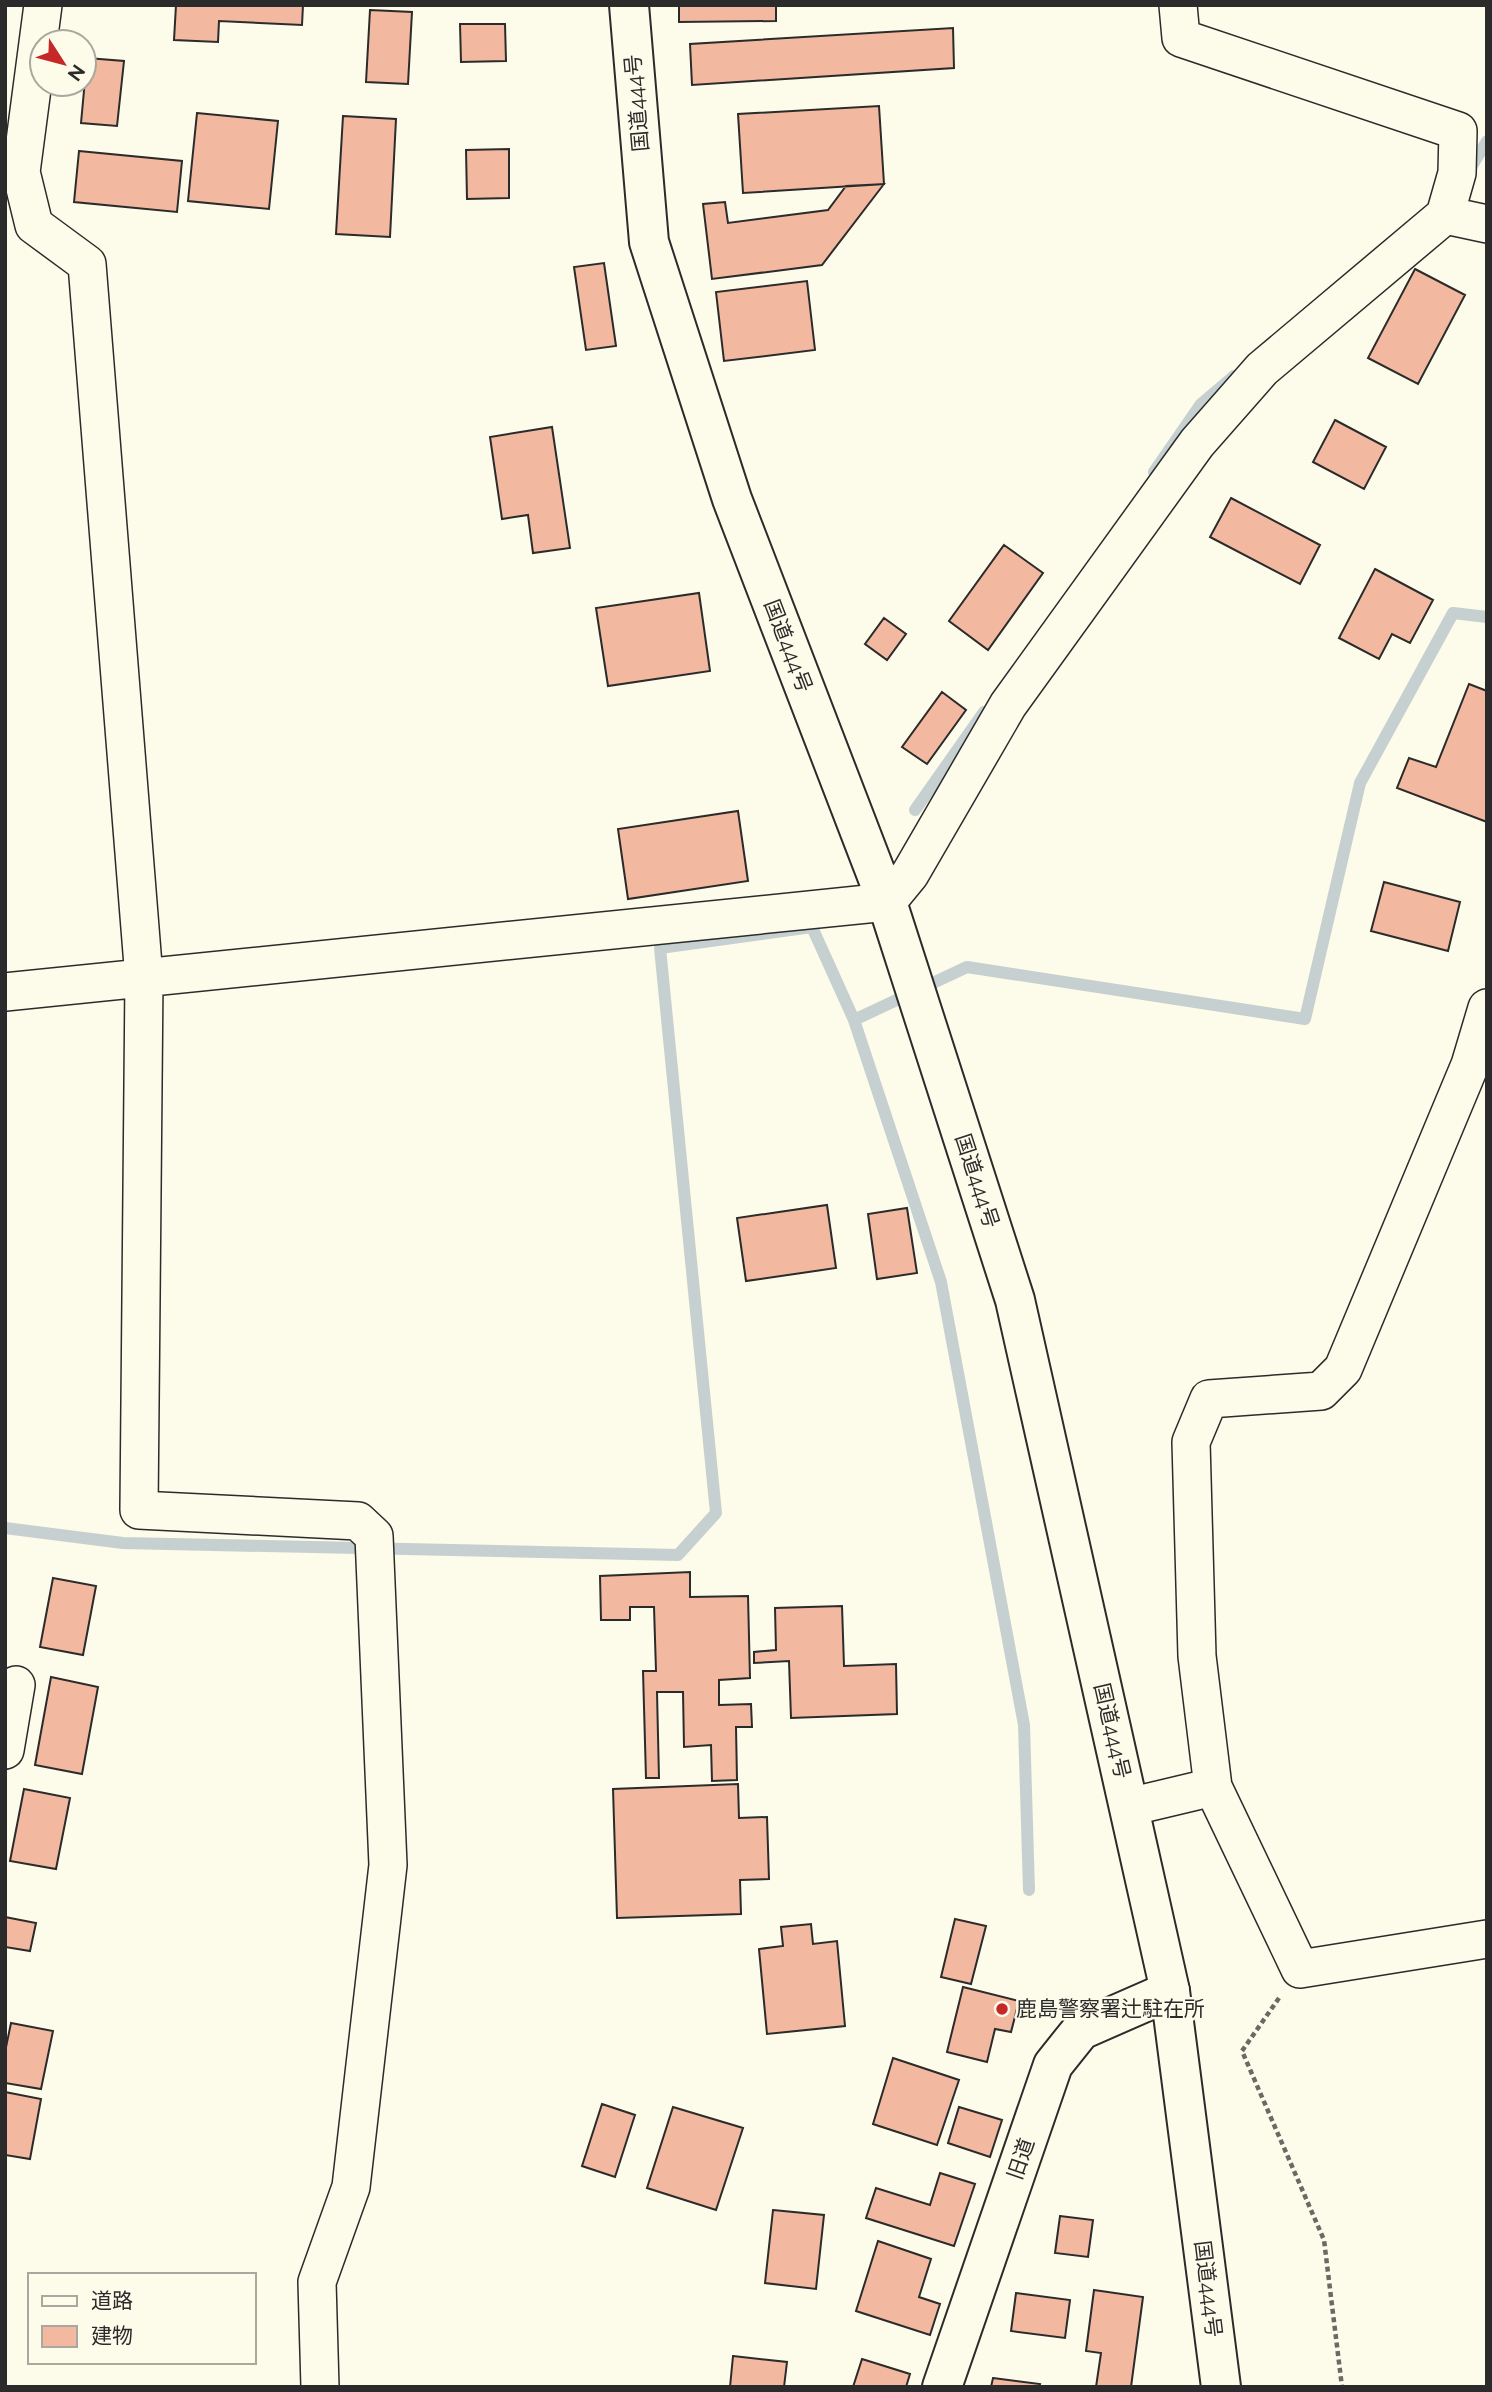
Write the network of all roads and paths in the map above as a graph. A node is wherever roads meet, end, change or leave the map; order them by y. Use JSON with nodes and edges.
{"nodes":[{"id":1,"x":43,"y":5,"type":"edge"},
{"id":2,"x":629,"y":5,"type":"edge"},
{"id":3,"x":1178,"y":5,"type":"edge"},
{"id":4,"x":1445,"y":215,"type":"junction"},
{"id":5,"x":1487,"y":224,"type":"edge"},
{"id":6,"x":887,"y":902,"type":"junction"},
{"id":7,"x":144,"y":978,"type":"junction"},
{"id":8,"x":5,"y":992,"type":"edge"},
{"id":9,"x":1487,"y":1008,"type":"edge"},
{"id":10,"x":16,"y":1685,"type":"dead end"},
{"id":11,"x":5,"y":1750,"type":"edge"},
{"id":12,"x":1213,"y":1787,"type":"junction"},
{"id":13,"x":1129,"y":1807,"type":"junction"},
{"id":14,"x":1487,"y":1939,"type":"edge"},
{"id":15,"x":1300,"y":1969,"type":"junction"},
{"id":16,"x":1170,"y":1991,"type":"junction"},
{"id":17,"x":320,"y":2387,"type":"edge"},
{"id":18,"x":943,"y":2387,"type":"edge"},
{"id":19,"x":1221,"y":2387,"type":"edge"},
{"id":20,"x":1342,"y":2387,"type":"edge"}],
"edges":[{"from":1,"to":7,"type":"street"},
{"from":2,"to":6,"type":"main road","name":"国道444号"},
{"from":3,"to":4,"type":"street"},
{"from":4,"to":5,"type":"street"},
{"from":4,"to":6,"type":"street"},
{"from":6,"to":7,"type":"street"},
{"from":6,"to":13,"type":"main road","name":"国道444号"},
{"from":7,"to":8,"type":"street"},
{"from":7,"to":17,"type":"street"},
{"from":9,"to":12,"type":"street"},
{"from":10,"to":11,"type":"street"},
{"from":12,"to":13,"type":"street"},
{"from":12,"to":15,"type":"street"},
{"from":13,"to":16,"type":"main road","name":"国道444号"},
{"from":14,"to":15,"type":"street"},
{"from":15,"to":20,"type":"path"},
{"from":16,"to":18,"type":"main road","name":"旧道"},
{"from":16,"to":19,"type":"main road","name":"国道444号"}]}
